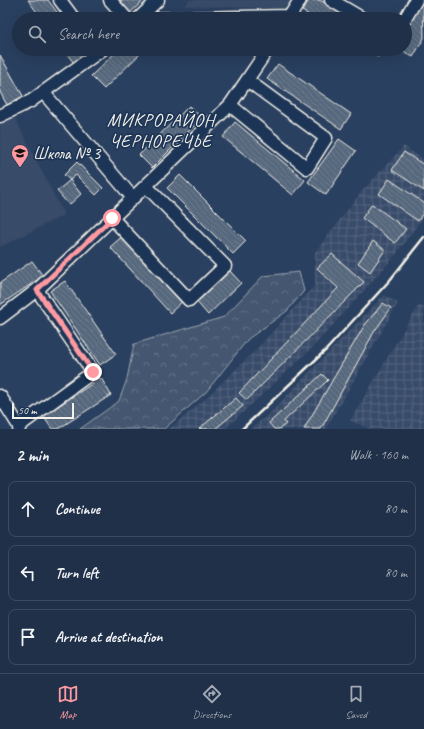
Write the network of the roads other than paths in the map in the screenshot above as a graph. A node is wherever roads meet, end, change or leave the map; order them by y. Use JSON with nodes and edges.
{"nodes":[{"id":1,"x":60,"y":0,"type":"edge"},
{"id":2,"x":110,"y":0,"type":"edge"},
{"id":3,"x":158,"y":0,"type":"edge"},
{"id":4,"x":300,"y":0,"type":"edge"},
{"id":5,"x":331,"y":0,"type":"edge"},
{"id":6,"x":416,"y":0,"type":"edge"},
{"id":7,"x":69,"y":12,"type":"edge"},
{"id":8,"x":121,"y":12,"type":"edge"},
{"id":9,"x":145,"y":12,"type":"edge"},
{"id":10,"x":292,"y":12,"type":"edge"},
{"id":11,"x":351,"y":12,"type":"edge"},
{"id":12,"x":409,"y":12,"type":"edge"},
{"id":13,"x":92,"y":56,"type":"edge"},
{"id":14,"x":263,"y":56,"type":"edge"},
{"id":15,"x":247,"y":80,"type":"junction"},
{"id":16,"x":43,"y":92,"type":"junction"},
{"id":17,"x":230,"y":105,"type":"junction"},
{"id":18,"x":0,"y":116,"type":"edge"},
{"id":19,"x":146,"y":186,"type":"junction"},
{"id":20,"x":133,"y":198,"type":"junction"},
{"id":21,"x":112,"y":218,"type":"junction"},
{"id":22,"x":37,"y":290,"type":"junction"},
{"id":23,"x":0,"y":318,"type":"edge"},
{"id":24,"x":0,"y":396,"type":"edge"},
{"id":25,"x":19,"y":427,"type":"edge"}],
"edges":[{"from":1,"to":7,"type":"street"},
{"from":2,"to":8,"type":"street"},
{"from":3,"to":9,"type":"street"},
{"from":4,"to":10,"type":"street"},
{"from":5,"to":11,"type":"street"},
{"from":6,"to":12,"type":"street"},
{"from":13,"to":16,"type":"street"},
{"from":14,"to":15,"type":"street"},
{"from":15,"to":17,"type":"street"},
{"from":15,"to":17,"type":"street"},
{"from":16,"to":18,"type":"street"},
{"from":16,"to":20,"type":"street"},
{"from":17,"to":19,"type":"street"},
{"from":19,"to":20,"type":"street"},
{"from":19,"to":21,"type":"street"},
{"from":20,"to":21,"type":"street"},
{"from":21,"to":22,"type":"street"},
{"from":22,"to":23,"type":"street"},
{"from":22,"to":25,"type":"street"},
{"from":24,"to":25,"type":"street"}]}
